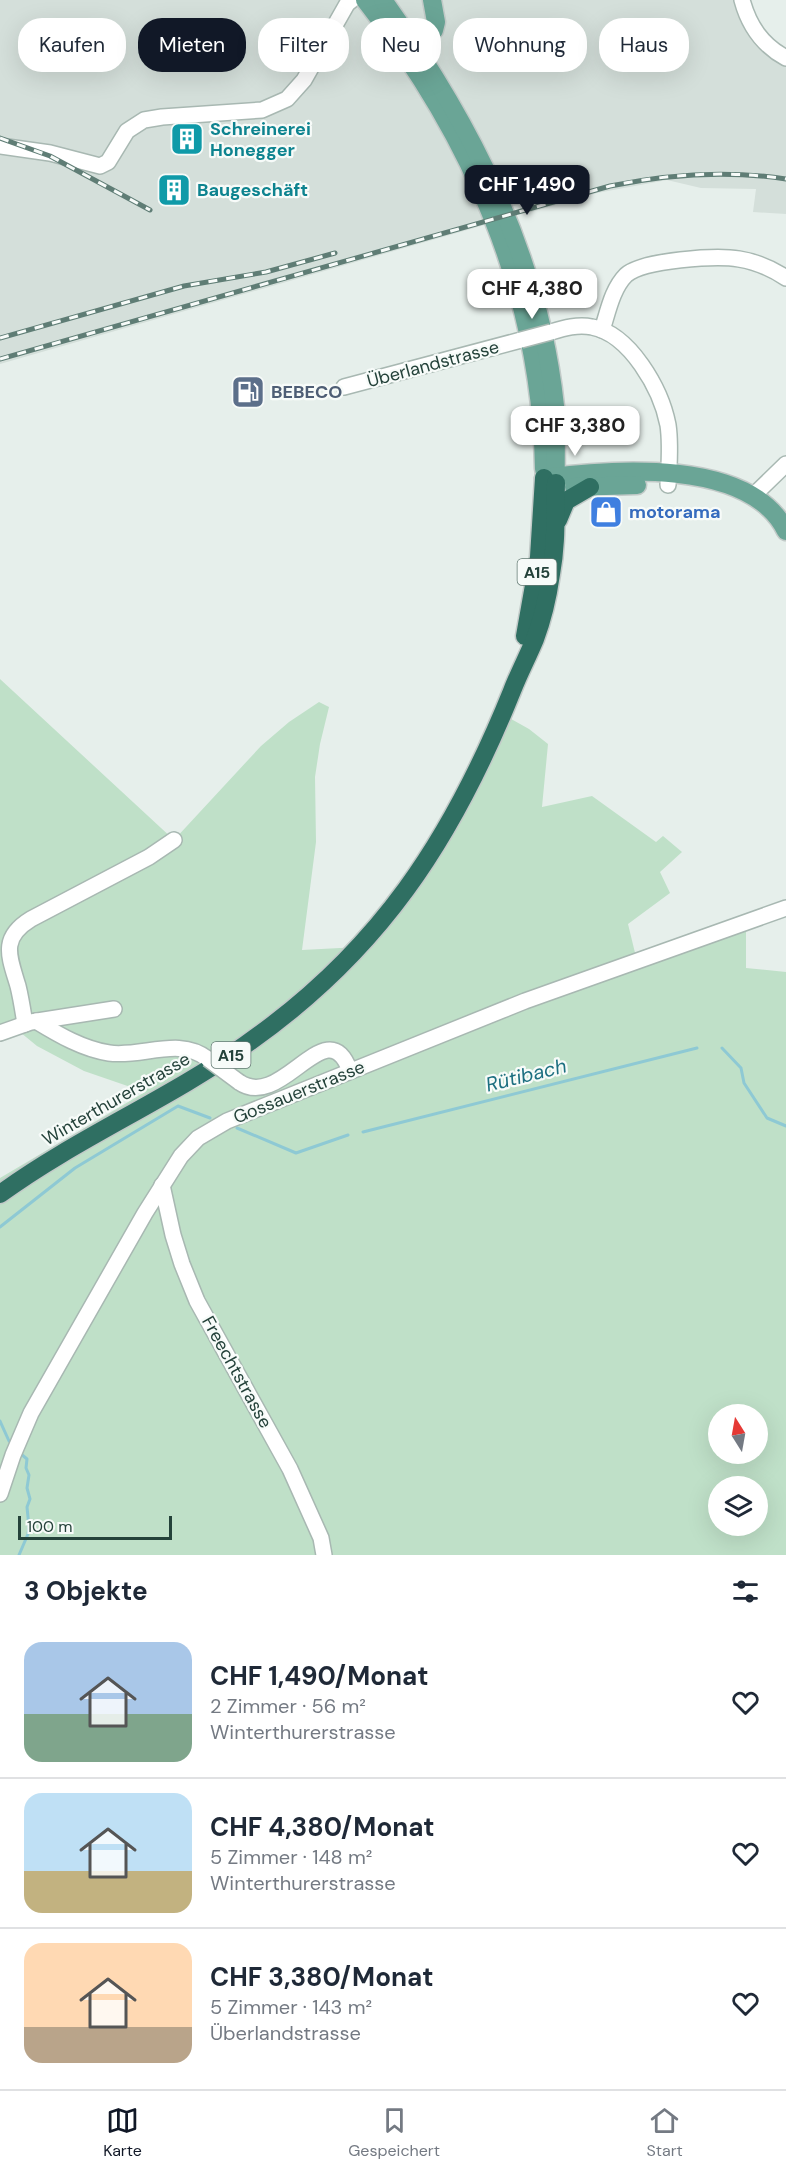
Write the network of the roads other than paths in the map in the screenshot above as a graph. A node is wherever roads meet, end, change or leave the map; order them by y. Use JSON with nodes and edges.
{"nodes":[{"id":1,"x":352,"y":0,"type":"edge"},
{"id":2,"x":365,"y":0,"type":"edge"},
{"id":3,"x":382,"y":0,"type":"edge"},
{"id":4,"x":393,"y":0,"type":"edge"},
{"id":5,"x":432,"y":0,"type":"edge"},
{"id":6,"x":742,"y":0,"type":"edge"},
{"id":7,"x":395,"y":18,"type":"edge"},
{"id":8,"x":403,"y":18,"type":"edge"},
{"id":9,"x":436,"y":18,"type":"edge"},
{"id":10,"x":786,"y":58,"type":"edge"},
{"id":11,"x":430,"y":72,"type":"edge"},
{"id":12,"x":0,"y":146,"type":"edge"},
{"id":13,"x":786,"y":278,"type":"edge"},
{"id":14,"x":602,"y":330,"type":"junction"},
{"id":15,"x":344,"y":387,"type":"dead end"},
{"id":16,"x":557,"y":431,"type":"junction"},
{"id":17,"x":786,"y":464,"type":"edge"},
{"id":18,"x":552,"y":479,"type":"junction"},
{"id":19,"x":668,"y":479,"type":"junction"},
{"id":20,"x":594,"y":480,"type":"junction"},
{"id":21,"x":752,"y":497,"type":"junction"},
{"id":22,"x":557,"y":525,"type":"junction"},
{"id":23,"x":786,"y":531,"type":"edge"},
{"id":24,"x":522,"y":665,"type":"junction"},
{"id":25,"x":174,"y":840,"type":"dead end"},
{"id":26,"x":786,"y":908,"type":"edge"},
{"id":27,"x":114,"y":1009,"type":"dead end"},
{"id":28,"x":31,"y":1023,"type":"junction"},
{"id":29,"x":0,"y":1033,"type":"edge"},
{"id":30,"x":350,"y":1071,"type":"junction"},
{"id":31,"x":162,"y":1185,"type":"junction"},
{"id":32,"x":0,"y":1194,"type":"edge"},
{"id":33,"x":0,"y":1494,"type":"edge"},
{"id":34,"x":324,"y":1555,"type":"edge"}],
"edges":[{"from":1,"to":12,"type":"street"},
{"from":2,"to":18,"type":"main road"},
{"from":3,"to":7,"type":"main road"},
{"from":4,"to":8,"type":"main road"},
{"from":5,"to":9,"type":"main road"},
{"from":6,"to":10,"type":"street"},
{"from":11,"to":16,"type":"main road"},
{"from":13,"to":14,"type":"street"},
{"from":14,"to":15,"type":"street","name":"Überlandstrasse","bridge":true},
{"from":14,"to":19,"type":"street"},
{"from":16,"to":18,"type":"main road"},
{"from":16,"to":20,"type":"main road"},
{"from":17,"to":21,"type":"street"},
{"from":18,"to":20,"type":"main road"},
{"from":18,"to":22,"type":"highway","number":"A15"},
{"from":18,"to":24,"type":"highway","number":"A15"},
{"from":19,"to":20,"type":"main road"},
{"from":19,"to":21,"type":"main road"},
{"from":19,"to":23,"type":"main road"},
{"from":20,"to":22,"type":"highway"},
{"from":21,"to":23,"type":"main road"},
{"from":22,"to":24,"type":"highway","number":"A15"},
{"from":24,"to":32,"type":"highway","name":"Winterthurerstrasse","number":"A15"},
{"from":25,"to":28,"type":"street"},
{"from":26,"to":30,"type":"street","name":"Gossauerstrasse"},
{"from":27,"to":28,"type":"street"},
{"from":28,"to":29,"type":"street"},
{"from":28,"to":30,"type":"street","bridge":true},
{"from":30,"to":31,"type":"street","name":"Gossauerstrasse"},
{"from":31,"to":33,"type":"street","name":"Gossauerstrasse"},
{"from":31,"to":34,"type":"street","name":"Freechtstrasse"}]}
